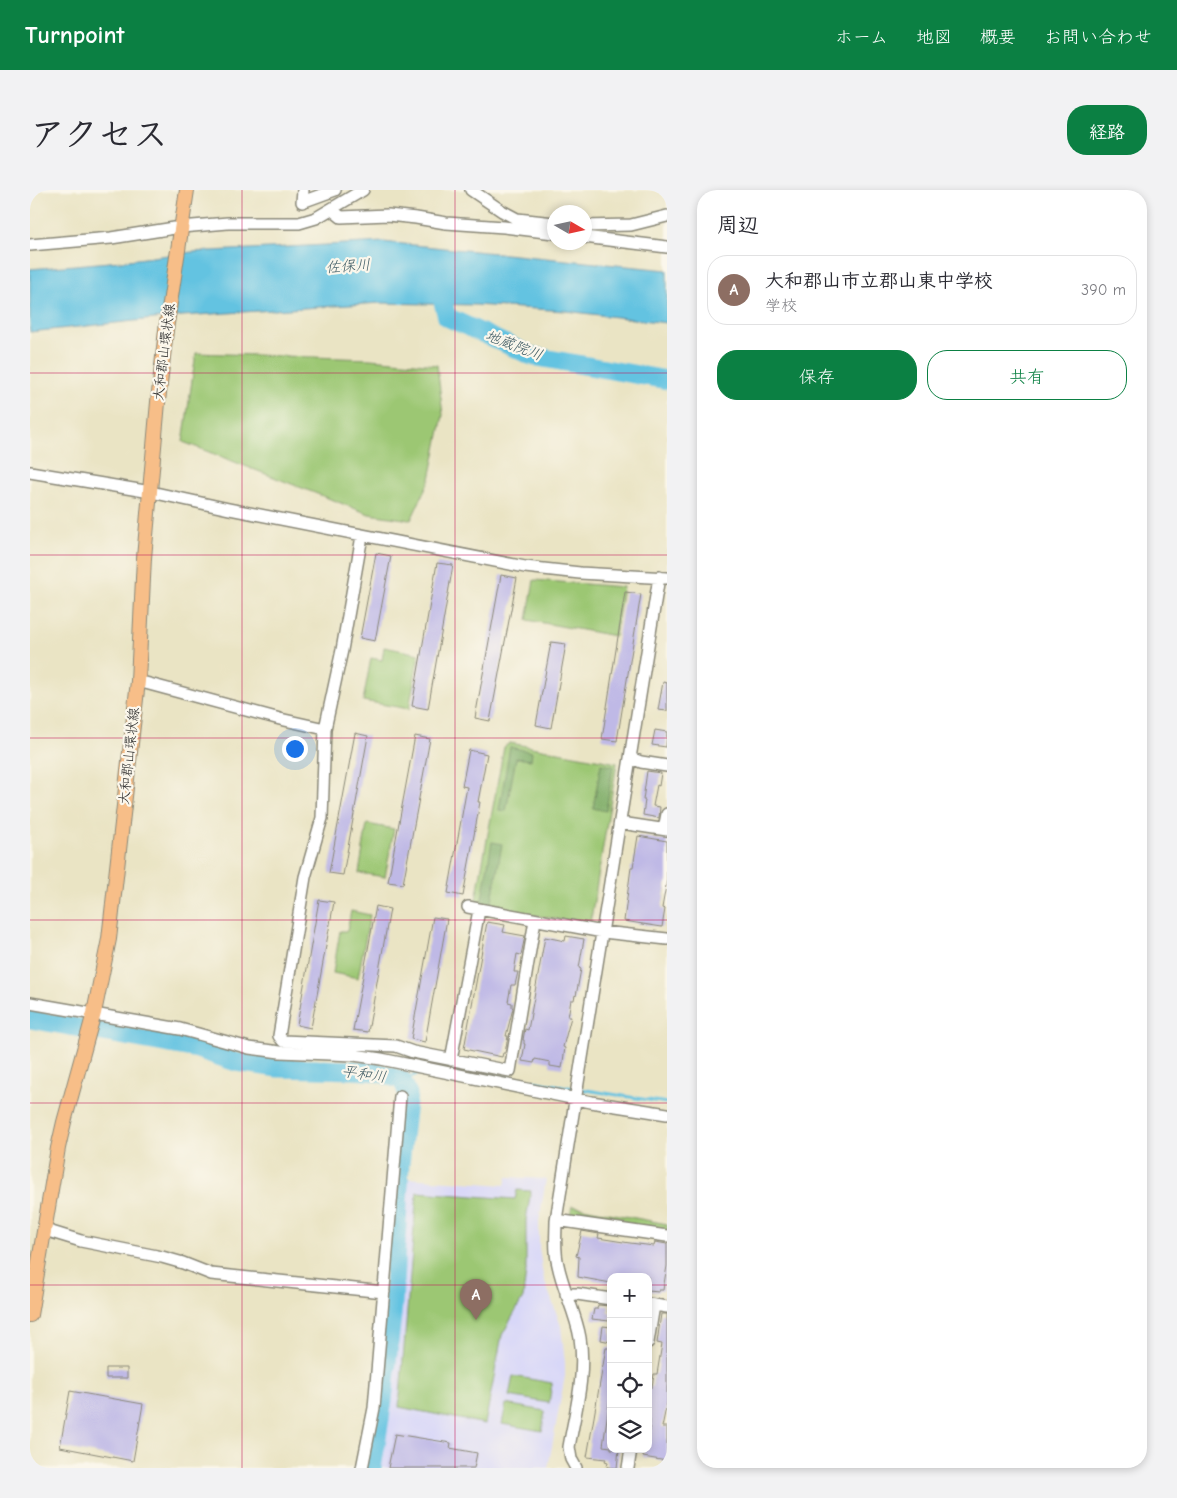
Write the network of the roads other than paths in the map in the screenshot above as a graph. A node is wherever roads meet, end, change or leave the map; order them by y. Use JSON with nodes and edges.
{"nodes":[{"id":1,"x":187,"y":190,"type":"edge"},
{"id":2,"x":303,"y":190,"type":"edge"},
{"id":3,"x":335,"y":190,"type":"edge"},
{"id":4,"x":362,"y":190,"type":"edge"},
{"id":5,"x":471,"y":190,"type":"edge"},
{"id":6,"x":331,"y":209,"type":"junction"},
{"id":7,"x":667,"y":216,"type":"edge"},
{"id":8,"x":547,"y":222,"type":"edge"},
{"id":9,"x":592,"y":226,"type":"edge"},
{"id":10,"x":180,"y":231,"type":"junction"},
{"id":11,"x":547,"y":232,"type":"edge"},
{"id":12,"x":592,"y":238,"type":"edge"},
{"id":13,"x":30,"y":245,"type":"edge"},
{"id":14,"x":667,"y":247,"type":"edge"},
{"id":15,"x":30,"y":472,"type":"edge"},
{"id":16,"x":151,"y":492,"type":"junction"},
{"id":17,"x":362,"y":536,"type":"junction"},
{"id":18,"x":663,"y":578,"type":"edge"},
{"id":19,"x":138,"y":681,"type":"junction"},
{"id":20,"x":325,"y":729,"type":"junction"},
{"id":21,"x":631,"y":758,"type":"junction"},
{"id":22,"x":667,"y":766,"type":"edge"},
{"id":23,"x":667,"y":814,"type":"edge"},
{"id":24,"x":620,"y":823,"type":"junction"},
{"id":25,"x":666,"y":829,"type":"edge"},
{"id":26,"x":535,"y":920,"type":"junction"},
{"id":27,"x":603,"y":932,"type":"junction"},
{"id":28,"x":667,"y":939,"type":"edge"},
{"id":29,"x":30,"y":1003,"type":"edge"},
{"id":30,"x":90,"y":1026,"type":"junction"},
{"id":31,"x":452,"y":1060,"type":"junction"},
{"id":32,"x":400,"y":1096,"type":"dead end"},
{"id":33,"x":575,"y":1097,"type":"junction"},
{"id":34,"x":667,"y":1114,"type":"edge"},
{"id":35,"x":556,"y":1220,"type":"junction"},
{"id":36,"x":45,"y":1230,"type":"junction"},
{"id":37,"x":667,"y":1236,"type":"edge"},
{"id":38,"x":384,"y":1292,"type":"junction"},
{"id":39,"x":566,"y":1294,"type":"junction"},
{"id":40,"x":607,"y":1298,"type":"edge"},
{"id":41,"x":652,"y":1304,"type":"edge"},
{"id":42,"x":667,"y":1307,"type":"edge"},
{"id":43,"x":30,"y":1315,"type":"edge"},
{"id":44,"x":630,"y":1453,"type":"edge"},
{"id":45,"x":362,"y":1468,"type":"edge"},
{"id":46,"x":576,"y":1468,"type":"edge"},
{"id":47,"x":628,"y":1468,"type":"edge"}],
"edges":[{"from":1,"to":10,"type":"main road","name":"大和郡山環状線"},
{"from":2,"to":3,"type":"street"},
{"from":4,"to":6,"type":"street"},
{"from":5,"to":8,"type":"street"},
{"from":6,"to":10,"type":"street"},
{"from":6,"to":11,"type":"street"},
{"from":7,"to":9,"type":"street"},
{"from":10,"to":13,"type":"street"},
{"from":10,"to":16,"type":"main road","name":"大和郡山環状線"},
{"from":12,"to":14,"type":"street"},
{"from":15,"to":16,"type":"street"},
{"from":16,"to":17,"type":"street"},
{"from":16,"to":19,"type":"main road","name":"大和郡山環状線"},
{"from":17,"to":18,"type":"street"},
{"from":17,"to":20,"type":"street"},
{"from":18,"to":21,"type":"street"},
{"from":19,"to":20,"type":"street"},
{"from":19,"to":30,"type":"main road","name":"大和郡山環状線"},
{"from":20,"to":31,"type":"street"},
{"from":21,"to":22,"type":"street"},
{"from":21,"to":24,"type":"street"},
{"from":23,"to":25,"type":"street"},
{"from":24,"to":25,"type":"street"},
{"from":24,"to":27,"type":"street"},
{"from":26,"to":27,"type":"street"},
{"from":26,"to":31,"type":"street"},
{"from":26,"to":31,"type":"street"},
{"from":27,"to":28,"type":"street"},
{"from":27,"to":33,"type":"street"},
{"from":29,"to":30,"type":"street"},
{"from":30,"to":33,"type":"street"},
{"from":30,"to":36,"type":"main road","name":"大和郡山環状線"},
{"from":32,"to":38,"type":"street"},
{"from":33,"to":34,"type":"street"},
{"from":33,"to":35,"type":"street"},
{"from":35,"to":37,"type":"street"},
{"from":35,"to":39,"type":"street"},
{"from":36,"to":38,"type":"street"},
{"from":36,"to":43,"type":"main road","name":"大和郡山環状線"},
{"from":38,"to":45,"type":"street"},
{"from":39,"to":40,"type":"street"},
{"from":39,"to":46,"type":"street"},
{"from":41,"to":42,"type":"street"},
{"from":44,"to":47,"type":"street"}]}
